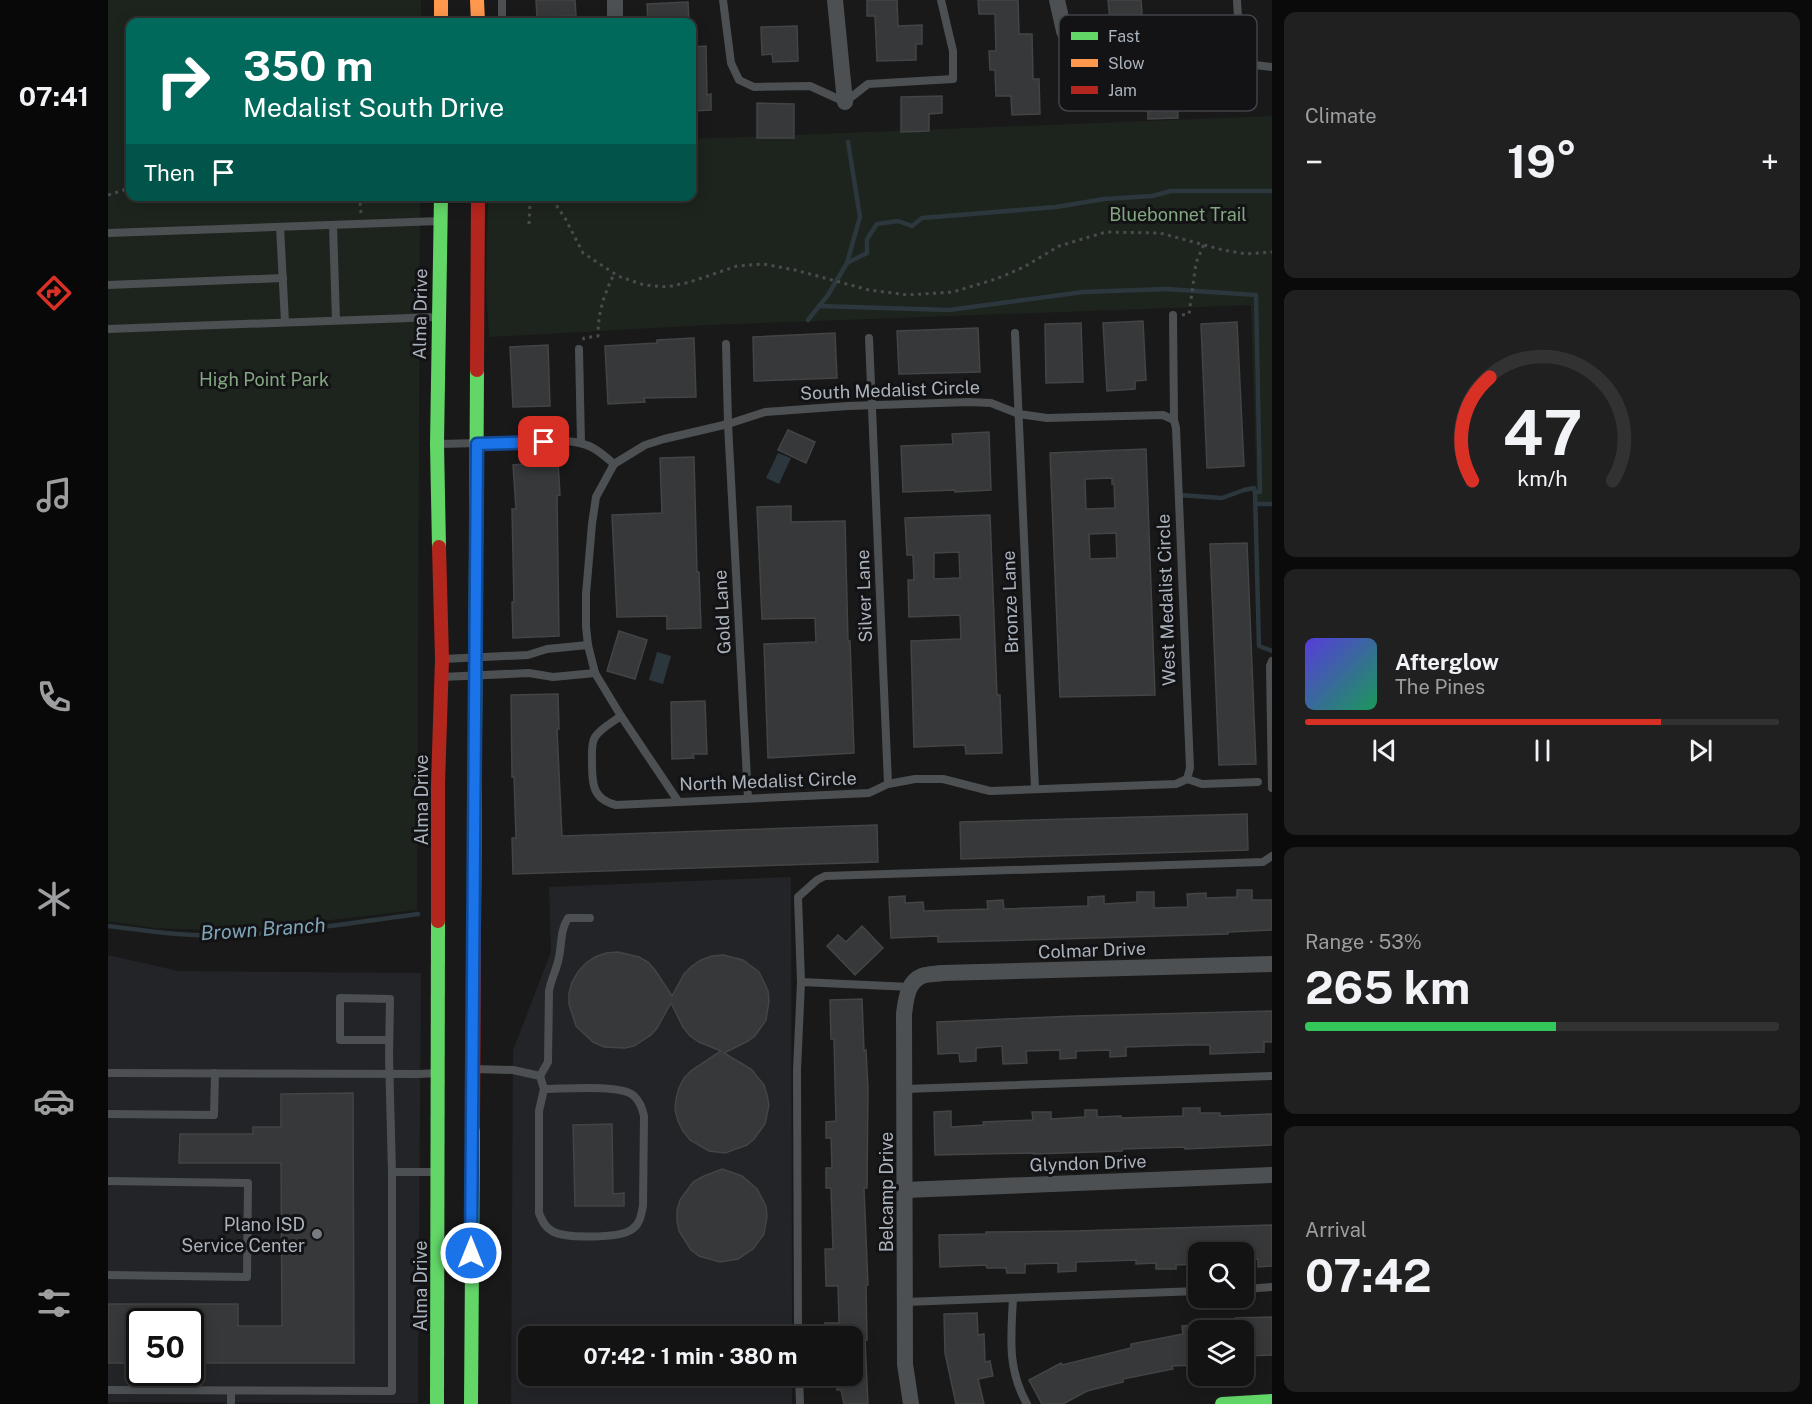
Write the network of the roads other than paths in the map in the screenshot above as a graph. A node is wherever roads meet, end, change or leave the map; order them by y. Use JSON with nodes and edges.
{"nodes":[{"id":1,"x":441,"y":0,"type":"edge"},
{"id":2,"x":477,"y":0,"type":"edge"},
{"id":3,"x":502,"y":0,"type":"edge"},
{"id":4,"x":615,"y":0,"type":"edge"},
{"id":5,"x":723,"y":0,"type":"edge"},
{"id":6,"x":835,"y":0,"type":"edge"},
{"id":7,"x":941,"y":0,"type":"edge"},
{"id":8,"x":1057,"y":0,"type":"edge"},
{"id":9,"x":1237,"y":0,"type":"edge"},
{"id":10,"x":1060,"y":15,"type":"edge"},
{"id":11,"x":1238,"y":15,"type":"edge"},
{"id":12,"x":441,"y":18,"type":"edge"},
{"id":13,"x":477,"y":18,"type":"edge"},
{"id":14,"x":502,"y":18,"type":"edge"},
{"id":15,"x":615,"y":18,"type":"edge"},
{"id":16,"x":1257,"y":65,"type":"edge"},
{"id":17,"x":1272,"y":67,"type":"edge"},
{"id":18,"x":845,"y":102,"type":"junction"},
{"id":19,"x":442,"y":201,"type":"edge"},
{"id":20,"x":477,"y":201,"type":"edge"},
{"id":21,"x":445,"y":221,"type":"junction"},
{"id":22,"x":333,"y":225,"type":"junction"},
{"id":23,"x":280,"y":226,"type":"junction"},
{"id":24,"x":108,"y":233,"type":"edge"},
{"id":25,"x":283,"y":278,"type":"junction"},
{"id":26,"x":108,"y":285,"type":"edge"},
{"id":27,"x":1173,"y":315,"type":"road end"},
{"id":28,"x":438,"y":317,"type":"junction"},
{"id":29,"x":336,"y":321,"type":"junction"},
{"id":30,"x":285,"y":322,"type":"junction"},
{"id":31,"x":108,"y":329,"type":"edge"},
{"id":32,"x":1015,"y":333,"type":"dead end"},
{"id":33,"x":869,"y":338,"type":"dead end"},
{"id":34,"x":726,"y":344,"type":"dead end"},
{"id":35,"x":579,"y":350,"type":"road end"},
{"id":36,"x":873,"y":406,"type":"junction"},
{"id":37,"x":1019,"y":414,"type":"junction"},
{"id":38,"x":1174,"y":420,"type":"junction"},
{"id":39,"x":728,"y":424,"type":"junction"},
{"id":40,"x":581,"y":443,"type":"junction"},
{"id":41,"x":437,"y":444,"type":"junction"},
{"id":42,"x":477,"y":444,"type":"junction"},
{"id":43,"x":614,"y":464,"type":"junction"},
{"id":44,"x":588,"y":645,"type":"junction"},
{"id":45,"x":442,"y":659,"type":"junction"},
{"id":46,"x":474,"y":659,"type":"junction"},
{"id":47,"x":1272,"y":661,"type":"edge"},
{"id":48,"x":595,"y":673,"type":"junction"},
{"id":49,"x":441,"y":677,"type":"junction"},
{"id":50,"x":475,"y":677,"type":"junction"},
{"id":51,"x":621,"y":716,"type":"junction"},
{"id":52,"x":1187,"y":779,"type":"junction"},
{"id":53,"x":1258,"y":782,"type":"dead end"},
{"id":54,"x":888,"y":784,"type":"junction"},
{"id":55,"x":1272,"y":788,"type":"edge"},
{"id":56,"x":1035,"y":789,"type":"junction"},
{"id":57,"x":748,"y":798,"type":"junction"},
{"id":58,"x":678,"y":801,"type":"junction"},
{"id":59,"x":1272,"y":856,"type":"edge"},
{"id":60,"x":590,"y":918,"type":"dead end"},
{"id":61,"x":1272,"y":964,"type":"edge"},
{"id":62,"x":801,"y":982,"type":"junction"},
{"id":63,"x":913,"y":984,"type":"junction"},
{"id":64,"x":389,"y":1040,"type":"junction"},
{"id":65,"x":456,"y":1071,"type":"junction"},
{"id":66,"x":108,"y":1073,"type":"edge"},
{"id":67,"x":215,"y":1074,"type":"junction"},
{"id":68,"x":390,"y":1074,"type":"junction"},
{"id":69,"x":540,"y":1076,"type":"junction"},
{"id":70,"x":1272,"y":1076,"type":"edge"},
{"id":71,"x":544,"y":1089,"type":"junction"},
{"id":72,"x":904,"y":1089,"type":"junction"},
{"id":73,"x":108,"y":1114,"type":"edge"},
{"id":74,"x":392,"y":1172,"type":"junction"},
{"id":75,"x":438,"y":1172,"type":"junction"},
{"id":76,"x":1272,"y":1175,"type":"edge"},
{"id":77,"x":108,"y":1181,"type":"edge"},
{"id":78,"x":905,"y":1190,"type":"junction"},
{"id":79,"x":108,"y":1275,"type":"edge"},
{"id":80,"x":1272,"y":1287,"type":"edge"},
{"id":81,"x":1254,"y":1288,"type":"edge"},
{"id":82,"x":1188,"y":1291,"type":"edge"},
{"id":83,"x":1013,"y":1298,"type":"junction"},
{"id":84,"x":905,"y":1302,"type":"junction"},
{"id":85,"x":798,"y":1326,"type":"edge"},
{"id":86,"x":799,"y":1386,"type":"edge"},
{"id":87,"x":108,"y":1390,"type":"edge"},
{"id":88,"x":231,"y":1391,"type":"junction"},
{"id":89,"x":1272,"y":1401,"type":"edge"},
{"id":90,"x":231,"y":1404,"type":"edge"},
{"id":91,"x":437,"y":1404,"type":"edge"},
{"id":92,"x":471,"y":1404,"type":"edge"},
{"id":93,"x":800,"y":1404,"type":"edge"},
{"id":94,"x":911,"y":1404,"type":"edge"},
{"id":95,"x":1027,"y":1404,"type":"edge"},
{"id":96,"x":1222,"y":1404,"type":"edge"}],
"edges":[{"from":1,"to":12,"type":"main road"},
{"from":2,"to":13,"type":"main road"},
{"from":3,"to":14,"type":"lane"},
{"from":4,"to":15,"type":"street"},
{"from":5,"to":18,"type":"lane"},
{"from":6,"to":18,"type":"street"},
{"from":7,"to":18,"type":"lane"},
{"from":8,"to":10,"type":"street"},
{"from":9,"to":11,"type":"lane"},
{"from":16,"to":17,"type":"lane"},
{"from":19,"to":21,"type":"main road","name":"Alma Drive"},
{"from":20,"to":42,"type":"main road","name":"Alma Drive"},
{"from":21,"to":22,"type":"lane"},
{"from":21,"to":28,"type":"main road","name":"Alma Drive"},
{"from":22,"to":23,"type":"lane"},
{"from":22,"to":29,"type":"lane"},
{"from":23,"to":24,"type":"lane"},
{"from":23,"to":25,"type":"lane"},
{"from":25,"to":26,"type":"lane"},
{"from":25,"to":30,"type":"lane"},
{"from":27,"to":38,"type":"lane","name":"West Medalist Circle"},
{"from":28,"to":29,"type":"lane"},
{"from":28,"to":41,"type":"main road","name":"Alma Drive"},
{"from":29,"to":30,"type":"lane"},
{"from":30,"to":31,"type":"lane"},
{"from":32,"to":37,"type":"lane","name":"Bronze Lane"},
{"from":33,"to":36,"type":"lane","name":"Silver Lane"},
{"from":34,"to":39,"type":"lane","name":"Gold Lane"},
{"from":35,"to":40,"type":"lane"},
{"from":36,"to":37,"type":"lane","name":"South Medalist Circle"},
{"from":36,"to":39,"type":"lane","name":"South Medalist Circle"},
{"from":36,"to":54,"type":"lane","name":"Silver Lane"},
{"from":37,"to":38,"type":"lane","name":"South Medalist Circle"},
{"from":37,"to":56,"type":"lane","name":"Bronze Lane"},
{"from":38,"to":52,"type":"lane","name":"West Medalist Circle"},
{"from":39,"to":43,"type":"lane","name":"South Medalist Circle"},
{"from":39,"to":57,"type":"lane","name":"Gold Lane"},
{"from":40,"to":42,"type":"lane"},
{"from":40,"to":43,"type":"lane"},
{"from":41,"to":42,"type":"lane"},
{"from":41,"to":45,"type":"main road","name":"Alma Drive"},
{"from":42,"to":46,"type":"main road","name":"Alma Drive"},
{"from":43,"to":44,"type":"lane"},
{"from":44,"to":46,"type":"lane"},
{"from":44,"to":48,"type":"lane"},
{"from":45,"to":46,"type":"lane"},
{"from":45,"to":49,"type":"main road","name":"Alma Drive"},
{"from":46,"to":50,"type":"main road","name":"Alma Drive"},
{"from":47,"to":55,"type":"lane"},
{"from":48,"to":50,"type":"lane"},
{"from":48,"to":51,"type":"lane"},
{"from":49,"to":50,"type":"lane"},
{"from":49,"to":65,"type":"main road","name":"Alma Drive"},
{"from":50,"to":65,"type":"main road","name":"Alma Drive"},
{"from":51,"to":58,"type":"lane"},
{"from":51,"to":58,"type":"lane","name":"North Medalist Circle"},
{"from":52,"to":53,"type":"lane","name":"North Medalist Circle"},
{"from":52,"to":56,"type":"lane","name":"North Medalist Circle"},
{"from":54,"to":56,"type":"lane","name":"North Medalist Circle"},
{"from":54,"to":57,"type":"lane","name":"North Medalist Circle"},
{"from":57,"to":58,"type":"lane","name":"North Medalist Circle"},
{"from":59,"to":62,"type":"lane"},
{"from":60,"to":69,"type":"lane"},
{"from":61,"to":63,"type":"street","name":"Colmar Drive"},
{"from":62,"to":63,"type":"lane"},
{"from":62,"to":85,"type":"lane"},
{"from":63,"to":72,"type":"street","name":"Belcamp Drive"},
{"from":64,"to":64,"type":"lane"},
{"from":64,"to":68,"type":"lane"},
{"from":65,"to":68,"type":"lane"},
{"from":65,"to":69,"type":"lane"},
{"from":65,"to":75,"type":"main road","name":"Alma Drive"},
{"from":65,"to":92,"type":"main road","name":"Alma Drive"},
{"from":66,"to":67,"type":"lane"},
{"from":67,"to":68,"type":"lane"},
{"from":67,"to":73,"type":"lane"},
{"from":68,"to":74,"type":"lane"},
{"from":69,"to":71,"type":"lane"},
{"from":70,"to":72,"type":"lane"},
{"from":71,"to":71,"type":"lane"},
{"from":72,"to":78,"type":"street","name":"Belcamp Drive"},
{"from":74,"to":75,"type":"lane"},
{"from":74,"to":88,"type":"lane"},
{"from":75,"to":91,"type":"main road","name":"Alma Drive"},
{"from":76,"to":78,"type":"street","name":"Glyndon Drive"},
{"from":77,"to":79,"type":"lane"},
{"from":78,"to":84,"type":"street","name":"Belcamp Drive"},
{"from":80,"to":81,"type":"lane"},
{"from":82,"to":83,"type":"lane"},
{"from":83,"to":84,"type":"lane"},
{"from":83,"to":95,"type":"lane"},
{"from":84,"to":94,"type":"street","name":"Belcamp Drive"},
{"from":86,"to":93,"type":"lane"},
{"from":87,"to":88,"type":"lane"},
{"from":88,"to":90,"type":"lane"},
{"from":89,"to":96,"type":"main road"}]}
